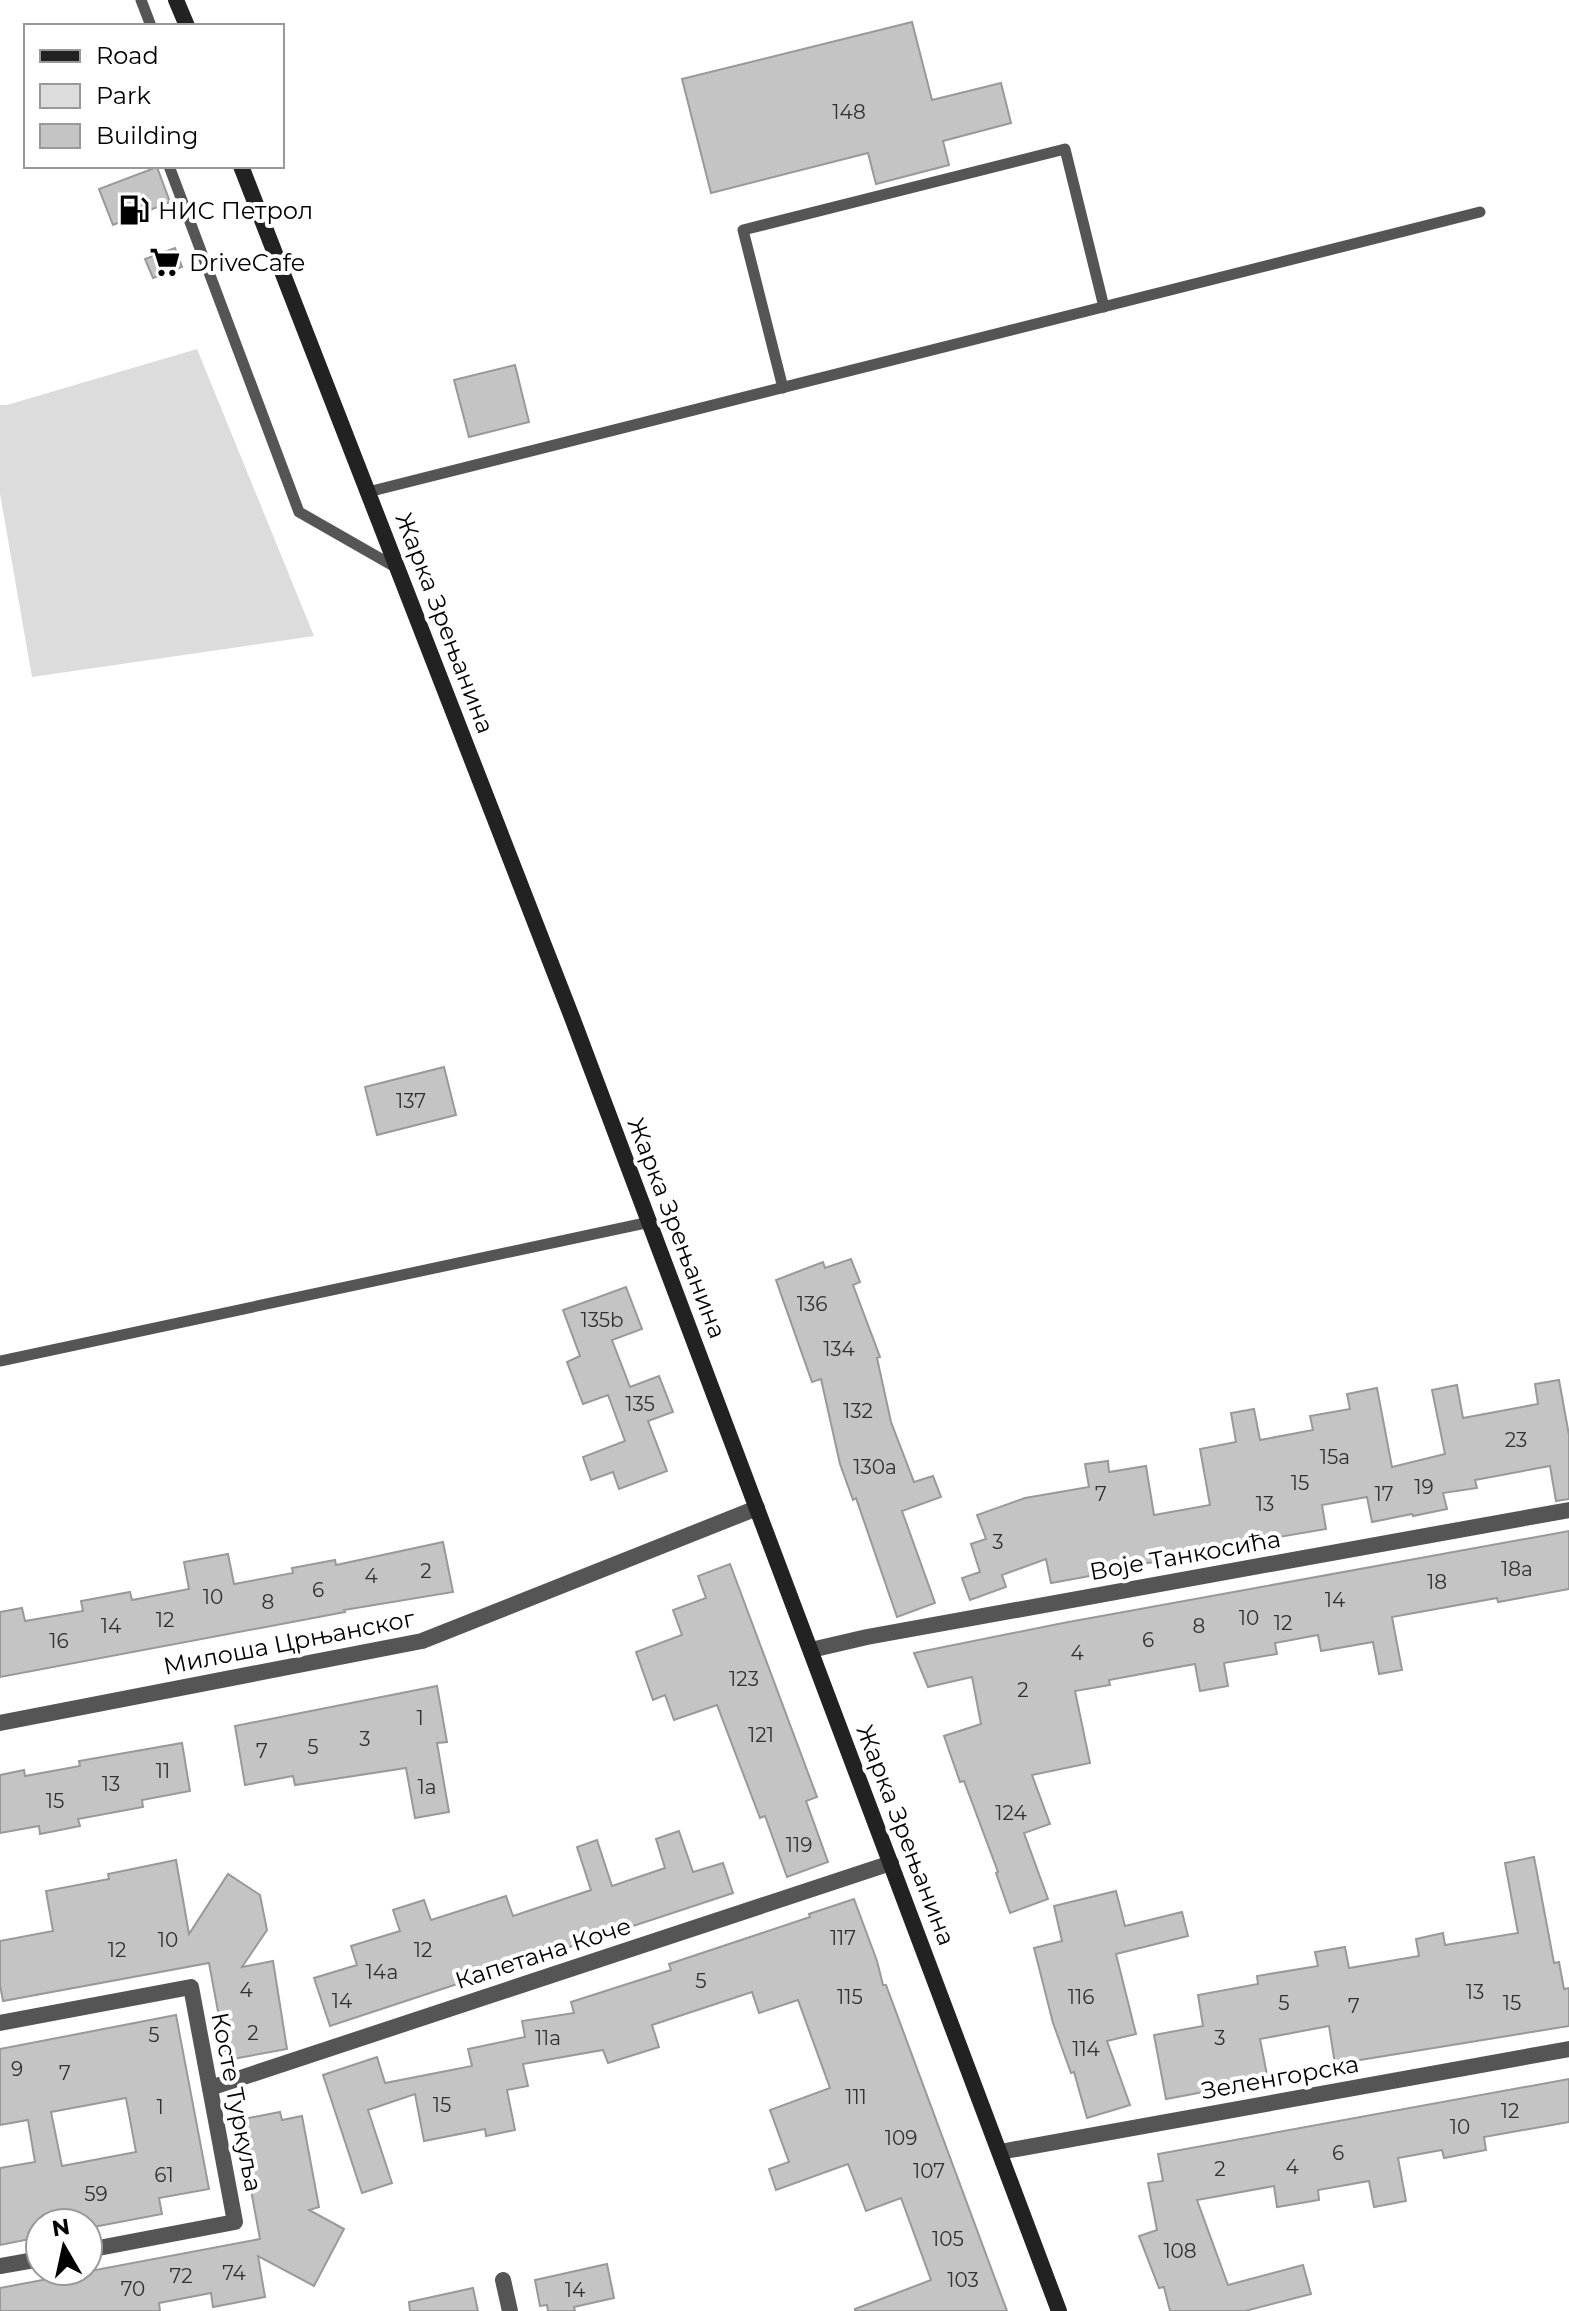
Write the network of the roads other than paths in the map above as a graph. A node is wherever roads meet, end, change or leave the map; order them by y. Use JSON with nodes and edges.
{"nodes":[{"id":1,"x":141,"y":0,"type":"edge"},
{"id":2,"x":176,"y":0,"type":"edge"},
{"id":3,"x":150,"y":24,"type":"edge"},
{"id":4,"x":186,"y":24,"type":"edge"},
{"id":5,"x":170,"y":168,"type":"edge"},
{"id":6,"x":242,"y":168,"type":"edge"},
{"id":7,"x":1480,"y":212,"type":"dead end"},
{"id":8,"x":1104,"y":307,"type":"junction"},
{"id":9,"x":783,"y":388,"type":"junction"},
{"id":10,"x":368,"y":492,"type":"junction"},
{"id":11,"x":398,"y":569,"type":"junction"},
{"id":12,"x":650,"y":1222,"type":"junction"},
{"id":13,"x":0,"y":1361,"type":"edge"},
{"id":14,"x":757,"y":1508,"type":"junction"},
{"id":15,"x":1569,"y":1510,"type":"edge"},
{"id":16,"x":811,"y":1650,"type":"junction"},
{"id":17,"x":0,"y":1723,"type":"edge"},
{"id":18,"x":891,"y":1863,"type":"junction"},
{"id":19,"x":0,"y":2023,"type":"edge"},
{"id":20,"x":1569,"y":2049,"type":"edge"},
{"id":21,"x":210,"y":2088,"type":"junction"},
{"id":22,"x":1000,"y":2152,"type":"junction"},
{"id":23,"x":104,"y":2247,"type":"edge"},
{"id":24,"x":24,"y":2262,"type":"edge"},
{"id":25,"x":0,"y":2266,"type":"edge"},
{"id":26,"x":503,"y":2280,"type":"dead end"},
{"id":27,"x":510,"y":2311,"type":"edge"},
{"id":28,"x":1059,"y":2311,"type":"edge"}],
"edges":[{"from":1,"to":3,"type":"lane"},
{"from":2,"to":4,"type":"main road"},
{"from":5,"to":11,"type":"lane"},
{"from":6,"to":10,"type":"main road","name":"Жарка Зрењанина"},
{"from":7,"to":8,"type":"lane"},
{"from":8,"to":9,"type":"lane"},
{"from":8,"to":9,"type":"lane"},
{"from":9,"to":10,"type":"lane"},
{"from":10,"to":11,"type":"main road","name":"Жарка Зрењанина"},
{"from":11,"to":12,"type":"main road","name":"Жарка Зрењанина"},
{"from":12,"to":13,"type":"lane"},
{"from":12,"to":14,"type":"main road","name":"Жарка Зрењанина"},
{"from":14,"to":16,"type":"main road","name":"Жарка Зрењанина"},
{"from":14,"to":17,"type":"street","name":"Милоша Црњанског"},
{"from":15,"to":16,"type":"street","name":"Воје Танкосића"},
{"from":16,"to":18,"type":"main road","name":"Жарка Зрењанина"},
{"from":18,"to":21,"type":"street","name":"Капетана Коче"},
{"from":18,"to":22,"type":"main road","name":"Жарка Зрењанина"},
{"from":19,"to":21,"type":"street","name":"Косте Туркуља"},
{"from":20,"to":22,"type":"street","name":"Зеленгорска"},
{"from":21,"to":23,"type":"street","name":"Косте Туркуља"},
{"from":22,"to":28,"type":"main road","name":"Жарка Зрењанина"},
{"from":24,"to":25,"type":"street"},
{"from":26,"to":27,"type":"street"}]}
